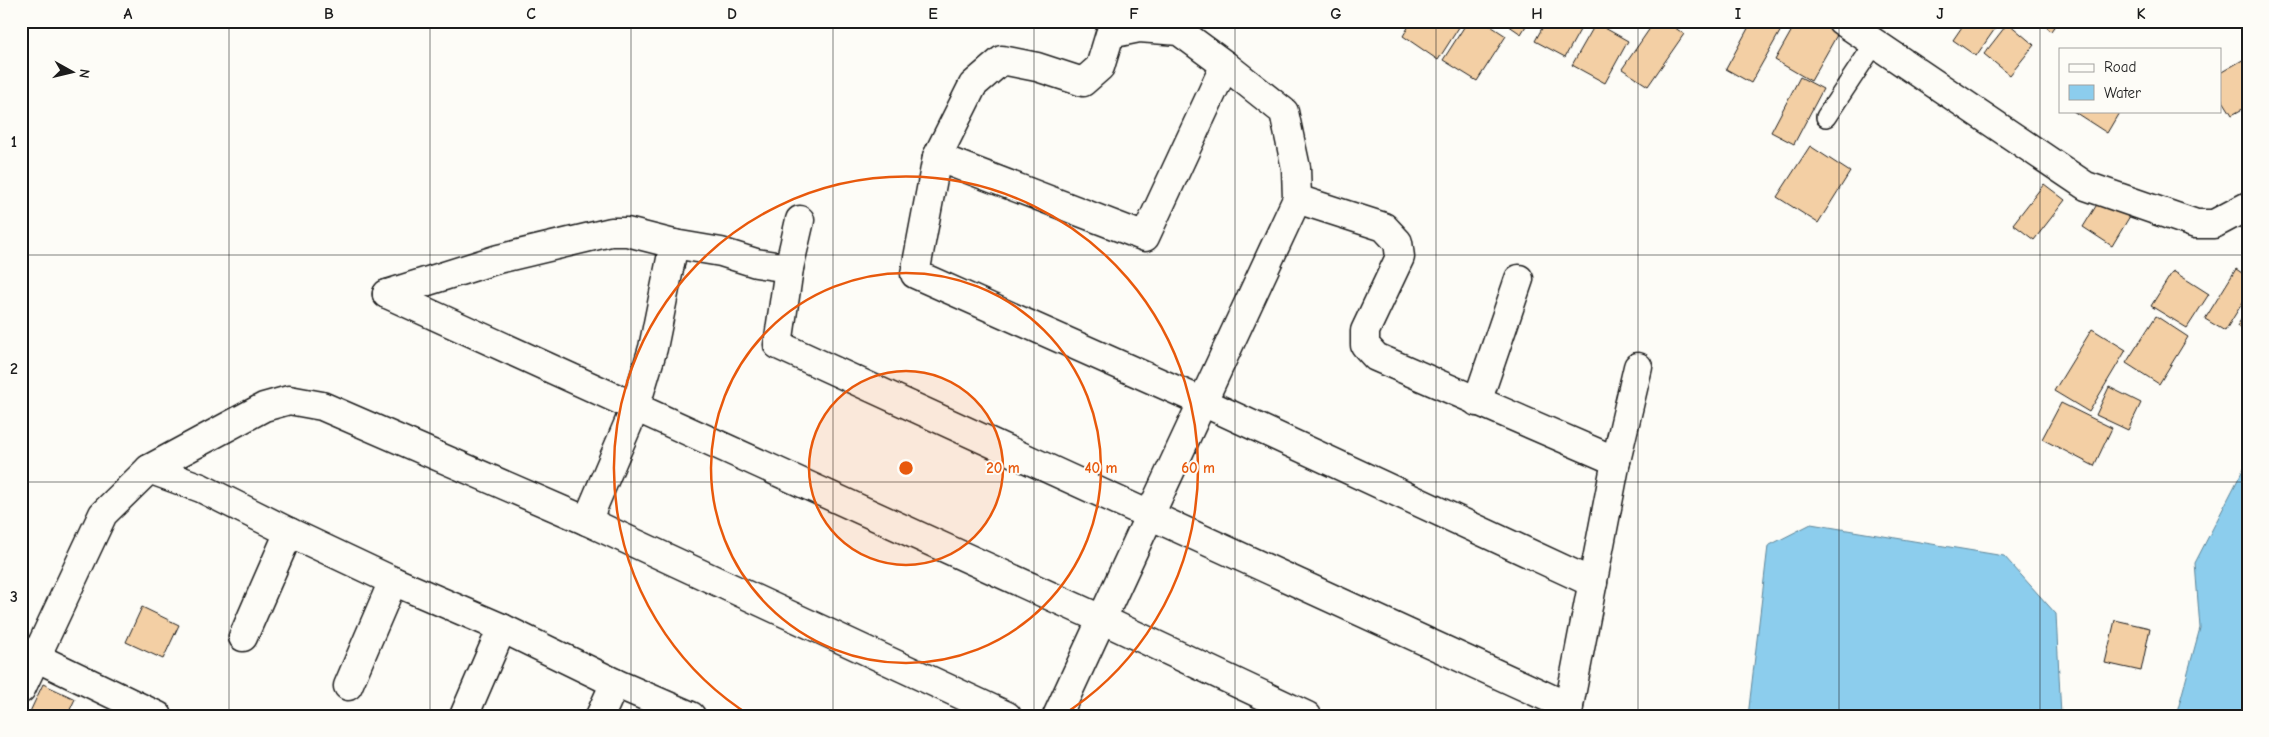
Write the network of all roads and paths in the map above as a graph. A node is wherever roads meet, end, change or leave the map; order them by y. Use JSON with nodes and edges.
{"nodes":[{"id":1,"x":1842,"y":21,"type":"edge"},
{"id":2,"x":1874,"y":43,"type":"junction"},
{"id":3,"x":1225,"y":65,"type":"junction"},
{"id":4,"x":1826,"y":117,"type":"dead end"},
{"id":5,"x":937,"y":157,"type":"junction"},
{"id":6,"x":1297,"y":199,"type":"junction"},
{"id":7,"x":2248,"y":206,"type":"edge"},
{"id":8,"x":800,"y":220,"type":"dead end"},
{"id":9,"x":674,"y":244,"type":"junction"},
{"id":10,"x":789,"y":268,"type":"junction"},
{"id":11,"x":1519,"y":279,"type":"dead end"},
{"id":12,"x":1638,"y":367,"type":"dead end"},
{"id":13,"x":1204,"y":402,"type":"junction"},
{"id":14,"x":1477,"y":402,"type":"junction"},
{"id":15,"x":635,"y":408,"type":"junction"},
{"id":16,"x":1616,"y":461,"type":"junction"},
{"id":17,"x":149,"y":469,"type":"junction"},
{"id":18,"x":1150,"y":514,"type":"junction"},
{"id":19,"x":587,"y":521,"type":"junction"},
{"id":20,"x":289,"y":532,"type":"junction"},
{"id":21,"x":393,"y":581,"type":"junction"},
{"id":22,"x":1593,"y":582,"type":"junction"},
{"id":23,"x":1101,"y":619,"type":"junction"},
{"id":24,"x":502,"y":628,"type":"junction"},
{"id":25,"x":243,"y":637,"type":"dead end"},
{"id":26,"x":29,"y":654,"type":"edge"},
{"id":27,"x":615,"y":683,"type":"junction"},
{"id":28,"x":348,"y":686,"type":"dead end"},
{"id":29,"x":21,"y":689,"type":"edge"},
{"id":30,"x":1568,"y":711,"type":"edge"},
{"id":31,"x":158,"y":716,"type":"edge"},
{"id":32,"x":464,"y":716,"type":"edge"},
{"id":33,"x":600,"y":716,"type":"edge"},
{"id":34,"x":691,"y":716,"type":"edge"},
{"id":35,"x":1007,"y":716,"type":"edge"},
{"id":36,"x":1056,"y":716,"type":"edge"},
{"id":37,"x":1307,"y":716,"type":"edge"}],
"edges":[{"from":1,"to":2,"type":"street"},
{"from":2,"to":4,"type":"lane"},
{"from":2,"to":7,"type":"street"},
{"from":3,"to":5,"type":"street"},
{"from":3,"to":5,"type":"street"},
{"from":3,"to":6,"type":"street"},
{"from":5,"to":13,"type":"street"},
{"from":6,"to":13,"type":"street"},
{"from":6,"to":14,"type":"street"},
{"from":8,"to":10,"type":"street"},
{"from":9,"to":10,"type":"street"},
{"from":9,"to":15,"type":"street"},
{"from":9,"to":15,"type":"street"},
{"from":10,"to":18,"type":"street"},
{"from":11,"to":14,"type":"street"},
{"from":12,"to":16,"type":"street"},
{"from":13,"to":18,"type":"street"},
{"from":13,"to":22,"type":"street"},
{"from":14,"to":16,"type":"street"},
{"from":15,"to":19,"type":"street"},
{"from":15,"to":23,"type":"street"},
{"from":16,"to":22,"type":"street"},
{"from":17,"to":19,"type":"street"},
{"from":17,"to":20,"type":"street"},
{"from":17,"to":26,"type":"street"},
{"from":18,"to":23,"type":"street"},
{"from":18,"to":30,"type":"street"},
{"from":19,"to":35,"type":"street"},
{"from":20,"to":21,"type":"street"},
{"from":20,"to":25,"type":"street"},
{"from":21,"to":24,"type":"street"},
{"from":21,"to":28,"type":"street"},
{"from":22,"to":30,"type":"street"},
{"from":23,"to":36,"type":"street"},
{"from":23,"to":37,"type":"street"},
{"from":24,"to":27,"type":"street"},
{"from":24,"to":32,"type":"street"},
{"from":26,"to":29,"type":"street"},
{"from":26,"to":31,"type":"street"},
{"from":27,"to":33,"type":"street"},
{"from":27,"to":34,"type":"street"}]}
